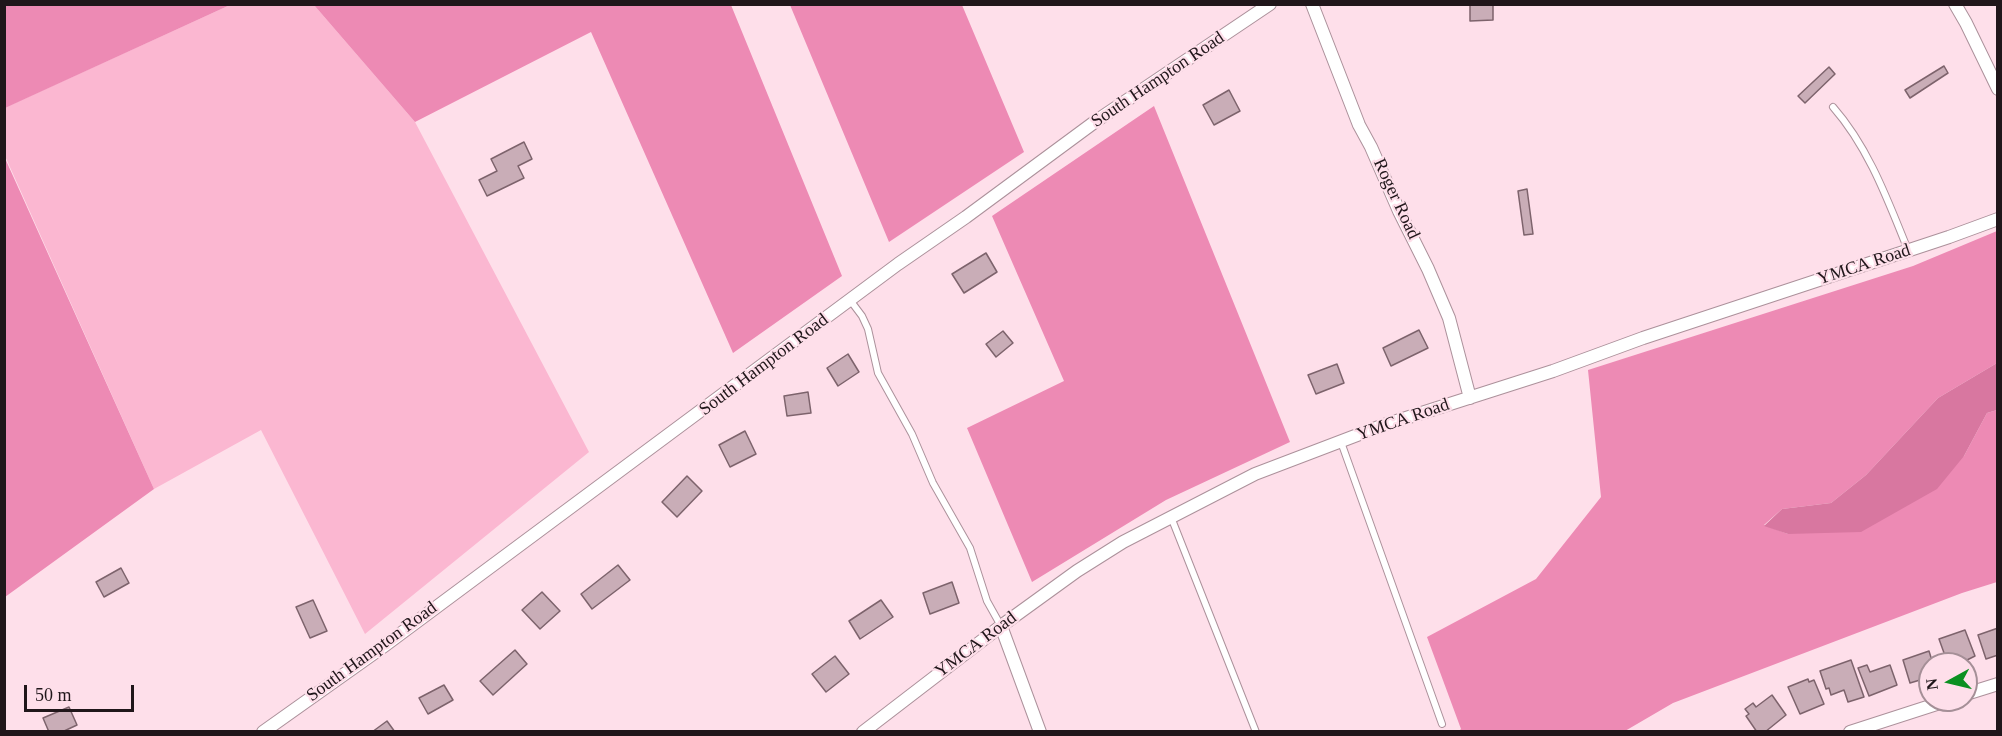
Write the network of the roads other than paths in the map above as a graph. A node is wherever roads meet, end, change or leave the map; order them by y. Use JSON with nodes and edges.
{"nodes":[{"id":1,"x":1270,"y":4,"type":"edge"},
{"id":2,"x":1312,"y":4,"type":"edge"},
{"id":3,"x":1955,"y":4,"type":"edge"},
{"id":4,"x":1998,"y":89,"type":"edge"},
{"id":5,"x":1833,"y":107,"type":"dead end"},
{"id":6,"x":1998,"y":219,"type":"edge"},
{"id":7,"x":1908,"y":250,"type":"junction"},
{"id":8,"x":850,"y":300,"type":"junction"},
{"id":9,"x":1470,"y":398,"type":"junction"},
{"id":10,"x":1341,"y":442,"type":"junction"},
{"id":11,"x":1171,"y":517,"type":"junction"},
{"id":12,"x":1001,"y":626,"type":"junction"},
{"id":13,"x":1998,"y":684,"type":"edge"},
{"id":14,"x":1978,"y":690,"type":"edge"},
{"id":15,"x":1918,"y":710,"type":"edge"},
{"id":16,"x":1442,"y":724,"type":"dead end"},
{"id":17,"x":263,"y":732,"type":"edge"},
{"id":18,"x":863,"y":732,"type":"edge"},
{"id":19,"x":1040,"y":732,"type":"edge"},
{"id":20,"x":1256,"y":732,"type":"edge"},
{"id":21,"x":1850,"y":732,"type":"edge"}],
"edges":[{"from":1,"to":8,"type":"street","name":"South Hampton Road"},
{"from":2,"to":9,"type":"street","name":"Roger Road"},
{"from":3,"to":4,"type":"street"},
{"from":5,"to":7,"type":"lane"},
{"from":6,"to":7,"type":"street","name":"YMCA Road"},
{"from":7,"to":9,"type":"street","name":"YMCA Road"},
{"from":8,"to":12,"type":"lane"},
{"from":8,"to":17,"type":"street","name":"South Hampton Road"},
{"from":9,"to":10,"type":"street","name":"YMCA Road"},
{"from":10,"to":11,"type":"street","name":"YMCA Road"},
{"from":10,"to":16,"type":"lane"},
{"from":11,"to":12,"type":"street","name":"YMCA Road"},
{"from":11,"to":20,"type":"lane"},
{"from":12,"to":18,"type":"street","name":"YMCA Road"},
{"from":12,"to":19,"type":"street"},
{"from":13,"to":14,"type":"street"},
{"from":15,"to":21,"type":"street"}]}
